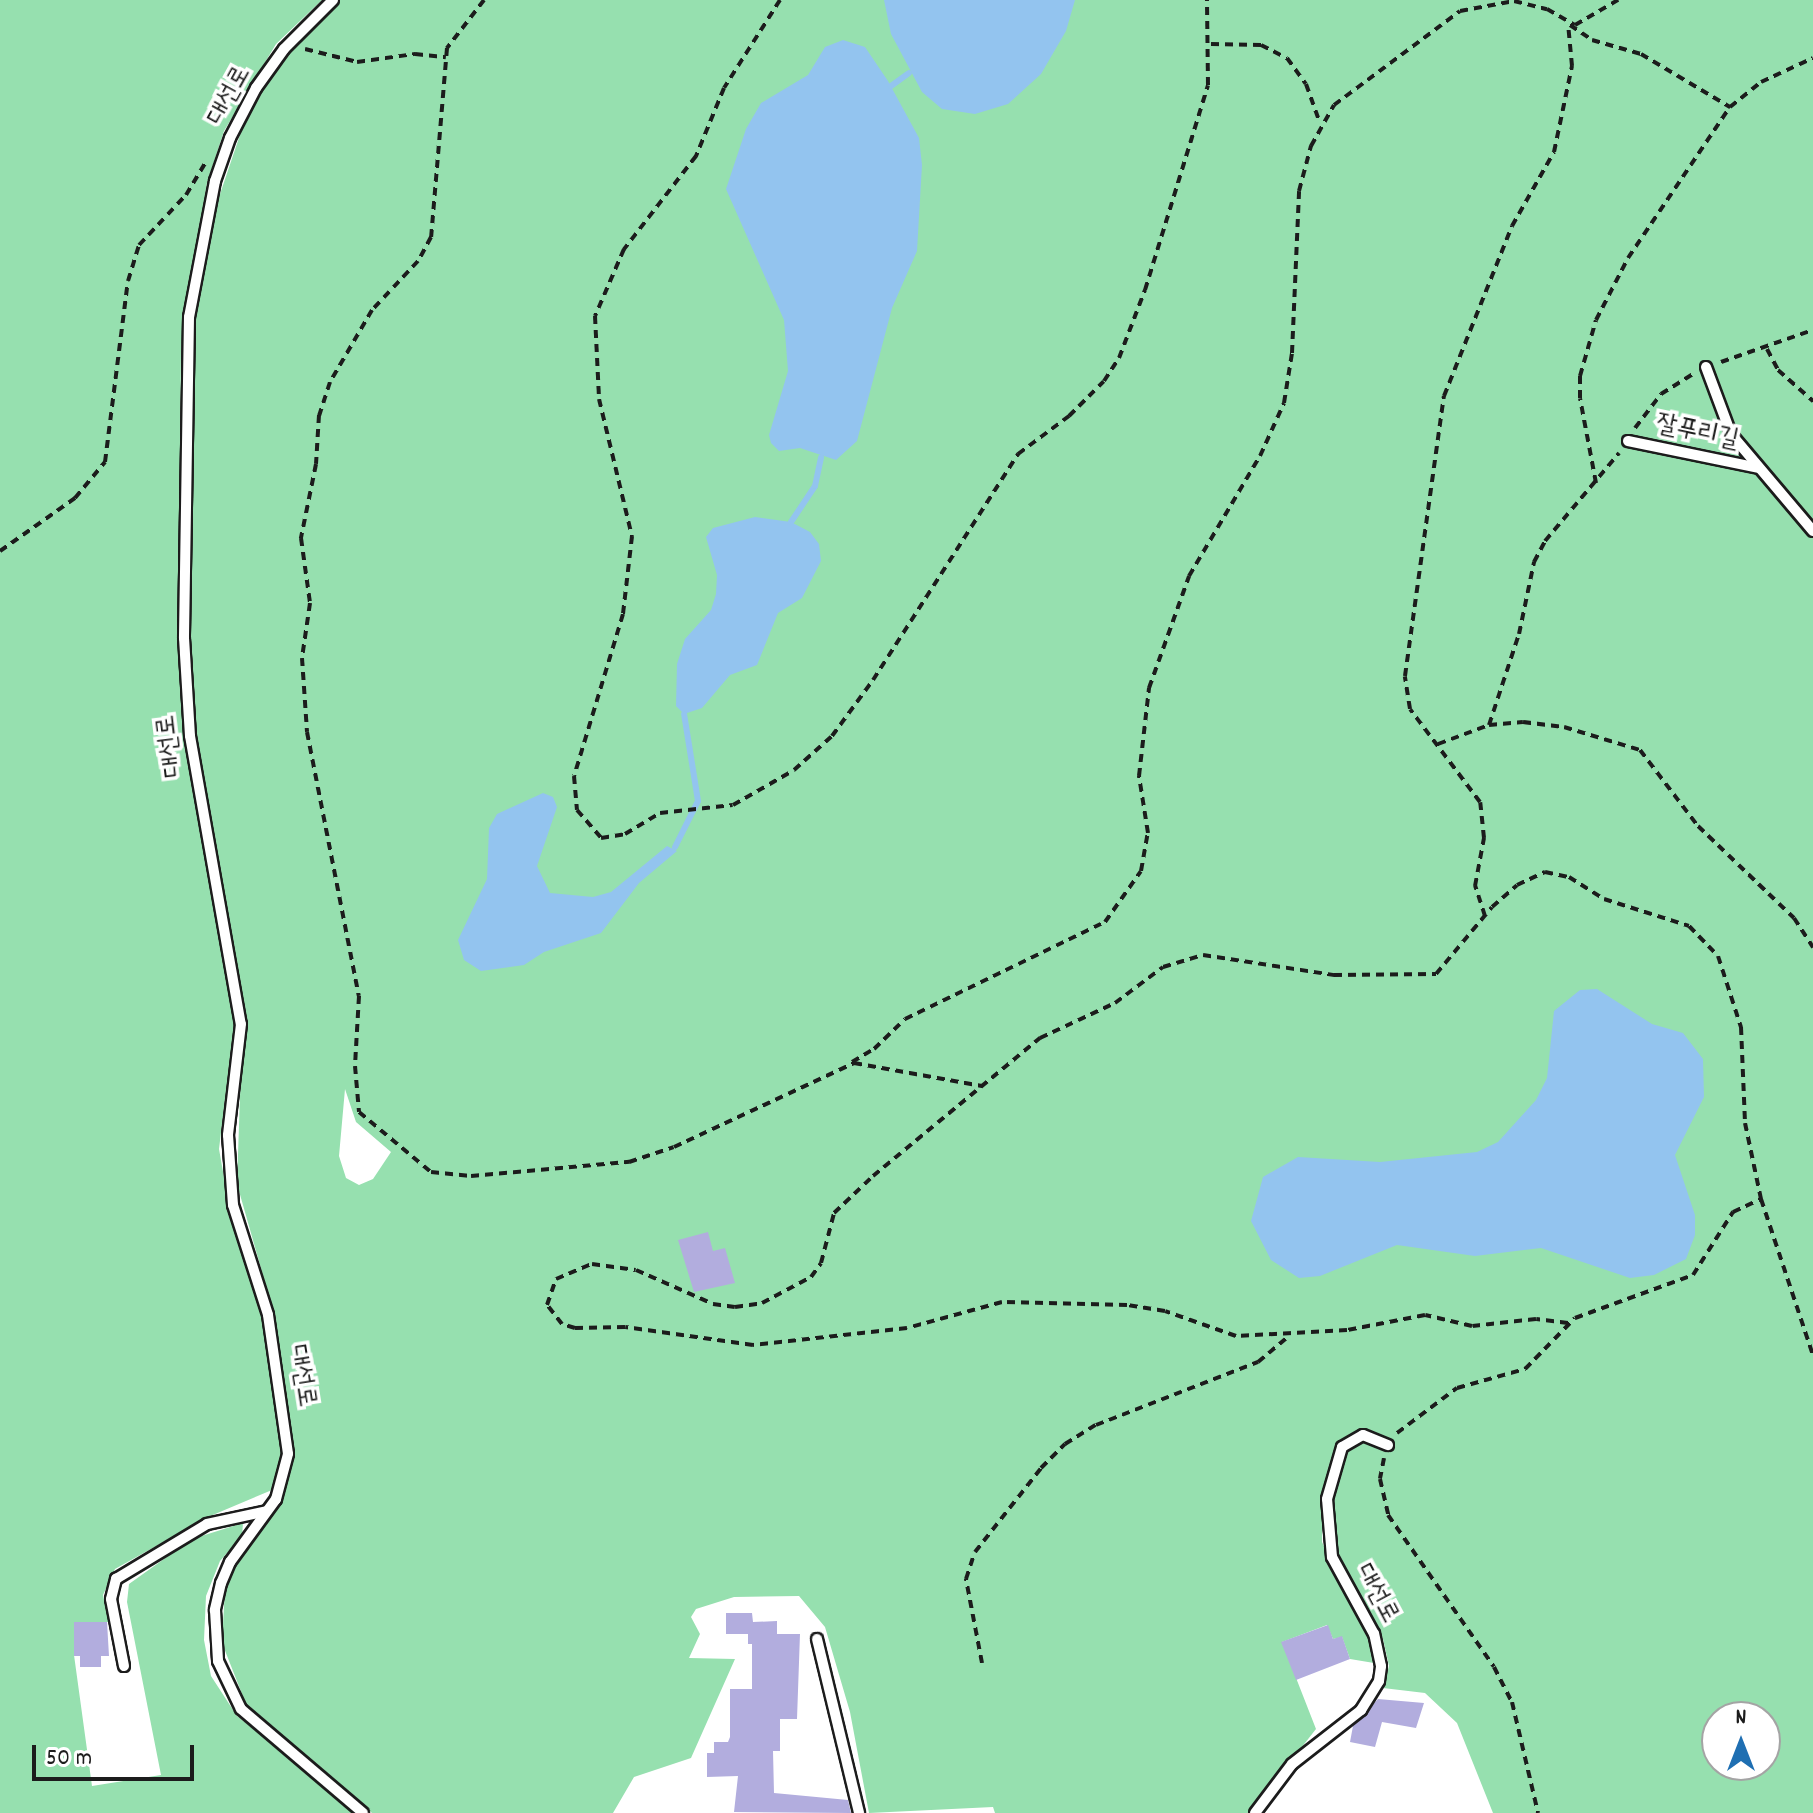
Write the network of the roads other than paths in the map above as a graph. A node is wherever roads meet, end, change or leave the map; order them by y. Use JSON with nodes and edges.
{"nodes":[{"id":1,"x":333,"y":0,"type":"edge"},
{"id":2,"x":1706,"y":367,"type":"road end"},
{"id":3,"x":1628,"y":441,"type":"road end"},
{"id":4,"x":1758,"y":468,"type":"junction"},
{"id":5,"x":1813,"y":531,"type":"edge"},
{"id":6,"x":1388,"y":1445,"type":"road end"},
{"id":7,"x":267,"y":1511,"type":"junction"},
{"id":8,"x":817,"y":1639,"type":"dead end"},
{"id":9,"x":124,"y":1666,"type":"dead end"},
{"id":10,"x":363,"y":1813,"type":"edge"},
{"id":11,"x":859,"y":1813,"type":"edge"},
{"id":12,"x":1255,"y":1813,"type":"edge"}],
"edges":[{"from":1,"to":7,"type":"lane","name":"대선로"},
{"from":2,"to":4,"type":"lane","name":"잘푸리길"},
{"from":3,"to":4,"type":"lane","name":"잘푸리길"},
{"from":4,"to":5,"type":"lane","name":"잘푸리길"},
{"from":6,"to":12,"type":"lane","name":"대선로"},
{"from":7,"to":9,"type":"lane"},
{"from":7,"to":10,"type":"lane","name":"대선로"},
{"from":8,"to":11,"type":"lane"}]}
